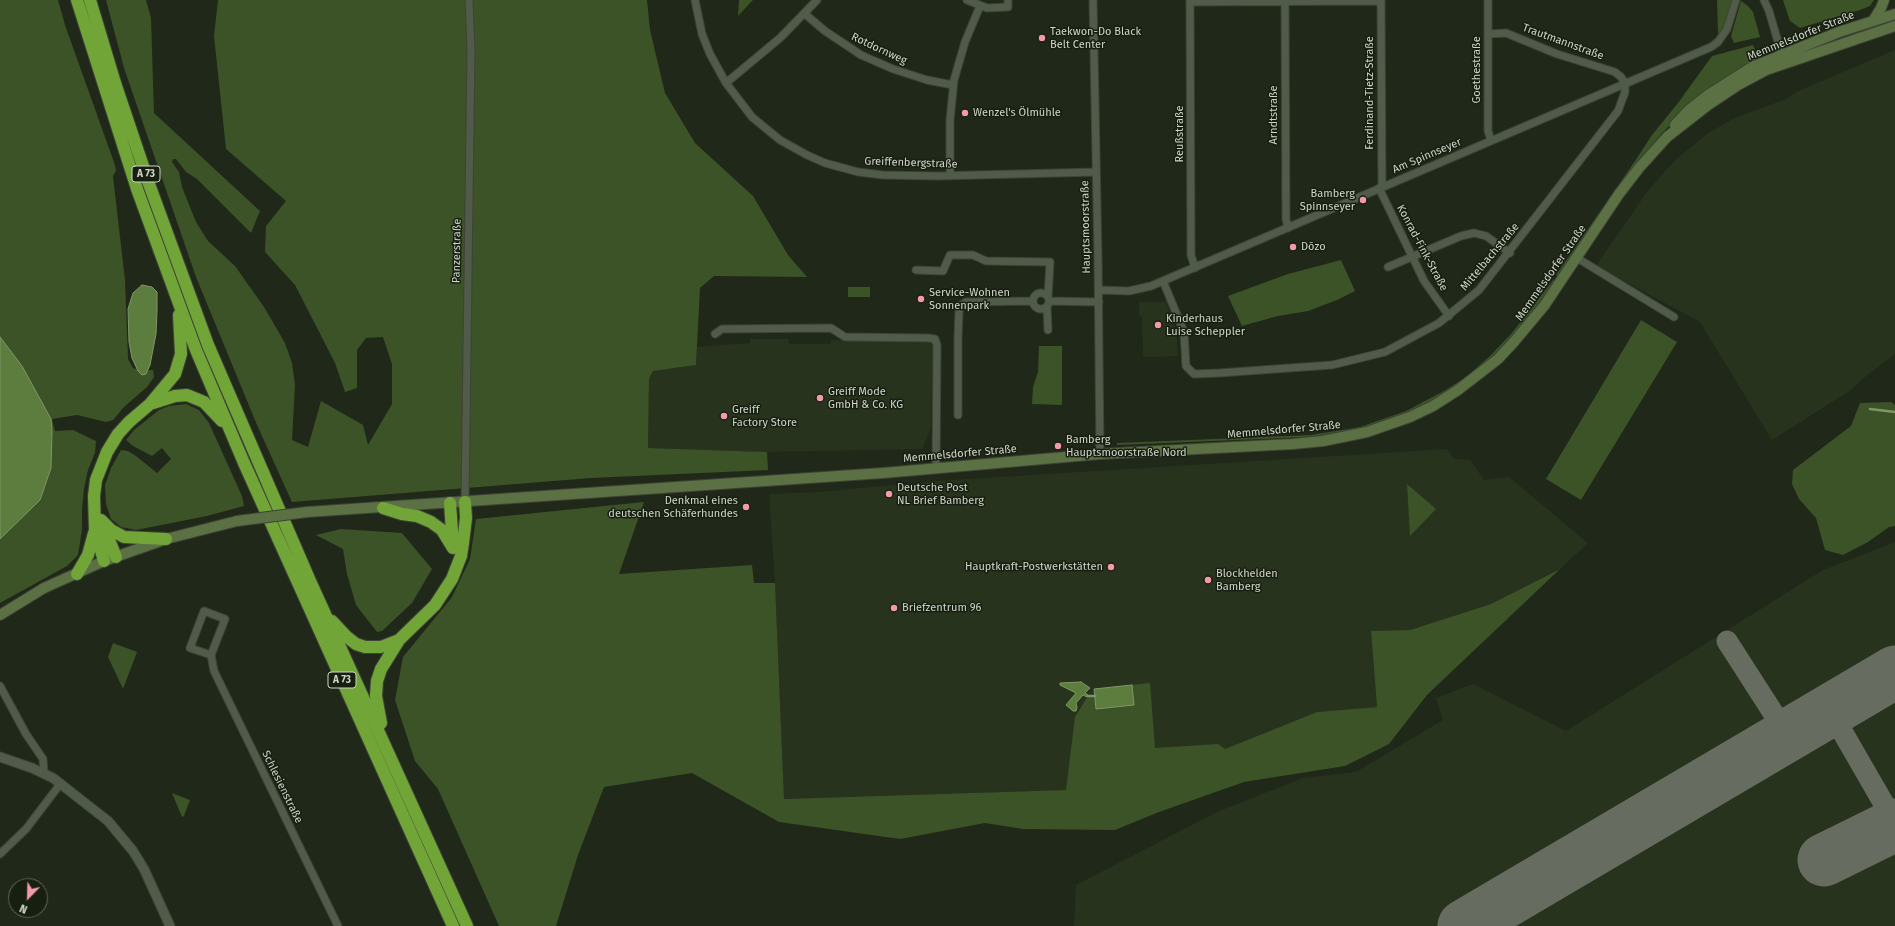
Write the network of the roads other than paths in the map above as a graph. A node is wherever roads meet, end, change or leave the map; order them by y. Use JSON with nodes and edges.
{"nodes":[{"id":1,"x":77,"y":0,"type":"edge"},
{"id":2,"x":90,"y":0,"type":"edge"},
{"id":3,"x":469,"y":0,"type":"edge"},
{"id":4,"x":695,"y":0,"type":"edge"},
{"id":5,"x":817,"y":0,"type":"edge"},
{"id":6,"x":967,"y":0,"type":"edge"},
{"id":7,"x":1008,"y":0,"type":"edge"},
{"id":8,"x":1093,"y":0,"type":"edge"},
{"id":9,"x":1380,"y":0,"type":"edge"},
{"id":10,"x":1488,"y":0,"type":"edge"},
{"id":11,"x":1736,"y":0,"type":"edge"},
{"id":12,"x":1764,"y":0,"type":"edge"},
{"id":13,"x":1884,"y":0,"type":"edge"},
{"id":14,"x":1190,"y":1,"type":"edge"},
{"id":15,"x":1285,"y":3,"type":"junction"},
{"id":16,"x":980,"y":6,"type":"junction"},
{"id":17,"x":805,"y":14,"type":"junction"},
{"id":18,"x":1895,"y":14,"type":"edge"},
{"id":19,"x":1873,"y":21,"type":"junction"},
{"id":20,"x":1895,"y":26,"type":"edge"},
{"id":21,"x":1488,"y":34,"type":"junction"},
{"id":22,"x":1783,"y":59,"type":"junction"},
{"id":23,"x":726,"y":83,"type":"junction"},
{"id":24,"x":1625,"y":83,"type":"junction"},
{"id":25,"x":953,"y":85,"type":"junction"},
{"id":26,"x":1490,"y":140,"type":"junction"},
{"id":27,"x":1096,"y":172,"type":"junction"},
{"id":28,"x":950,"y":176,"type":"junction"},
{"id":29,"x":1380,"y":187,"type":"junction"},
{"id":30,"x":1288,"y":228,"type":"junction"},
{"id":31,"x":1510,"y":253,"type":"junction"},
{"id":32,"x":1412,"y":257,"type":"junction"},
{"id":33,"x":1577,"y":258,"type":"junction"},
{"id":34,"x":1388,"y":267,"type":"dead end"},
{"id":35,"x":1195,"y":268,"type":"junction"},
{"id":36,"x":916,"y":270,"type":"dead end"},
{"id":37,"x":1163,"y":281,"type":"junction"},
{"id":38,"x":1098,"y":290,"type":"junction"},
{"id":39,"x":1033,"y":301,"type":"junction"},
{"id":40,"x":1048,"y":301,"type":"junction"},
{"id":41,"x":178,"y":302,"type":"junction"},
{"id":42,"x":1099,"y":302,"type":"junction"},
{"id":43,"x":1449,"y":316,"type":"junction"},
{"id":44,"x":1674,"y":317,"type":"dead end"},
{"id":45,"x":1048,"y":330,"type":"dead end"},
{"id":46,"x":715,"y":334,"type":"dead end"},
{"id":47,"x":150,"y":404,"type":"junction"},
{"id":48,"x":958,"y":415,"type":"dead end"},
{"id":49,"x":230,"y":431,"type":"junction"},
{"id":50,"x":1100,"y":454,"type":"junction"},
{"id":51,"x":936,"y":468,"type":"junction"},
{"id":52,"x":465,"y":502,"type":"junction"},
{"id":53,"x":450,"y":503,"type":"junction"},
{"id":54,"x":383,"y":508,"type":"junction"},
{"id":55,"x":98,"y":525,"type":"junction"},
{"id":56,"x":166,"y":539,"type":"junction"},
{"id":57,"x":453,"y":548,"type":"junction"},
{"id":58,"x":110,"y":559,"type":"junction"},
{"id":59,"x":456,"y":569,"type":"junction"},
{"id":60,"x":77,"y":574,"type":"junction"},
{"id":61,"x":0,"y":614,"type":"edge"},
{"id":62,"x":325,"y":614,"type":"junction"},
{"id":63,"x":399,"y":640,"type":"junction"},
{"id":64,"x":211,"y":655,"type":"junction"},
{"id":65,"x":0,"y":686,"type":"edge"},
{"id":66,"x":385,"y":744,"type":"junction"},
{"id":67,"x":0,"y":757,"type":"edge"},
{"id":68,"x":44,"y":773,"type":"junction"},
{"id":69,"x":61,"y":783,"type":"junction"},
{"id":70,"x":0,"y":854,"type":"edge"},
{"id":71,"x":170,"y":926,"type":"edge"},
{"id":72,"x":338,"y":926,"type":"edge"},
{"id":73,"x":453,"y":926,"type":"edge"},
{"id":74,"x":467,"y":926,"type":"edge"}],
"edges":[{"from":1,"to":41,"type":"highway","number":"A 73"},
{"from":2,"to":62,"type":"highway","number":"A 73"},
{"from":3,"to":52,"type":"street","name":"Panzerstraße"},
{"from":4,"to":23,"type":"street","name":"Greiffenbergstraße"},
{"from":5,"to":17,"type":"street"},
{"from":6,"to":16,"type":"street"},
{"from":7,"to":16,"type":"street"},
{"from":8,"to":27,"type":"street","name":"Hauptsmoorstraße"},
{"from":9,"to":15,"type":"street"},
{"from":9,"to":29,"type":"street","name":"Ferdinand-Tietz-Straße"},
{"from":10,"to":21,"type":"street","name":"Goethestraße"},
{"from":11,"to":24,"type":"street","name":"Am Spinnseyer"},
{"from":12,"to":22,"type":"street"},
{"from":13,"to":19,"type":"main road"},
{"from":14,"to":15,"type":"street"},
{"from":14,"to":35,"type":"street","name":"Reußstraße"},
{"from":15,"to":30,"type":"street","name":"Arndtstraße"},
{"from":16,"to":25,"type":"street"},
{"from":17,"to":23,"type":"street"},
{"from":17,"to":25,"type":"street","name":"Rotdornweg"},
{"from":18,"to":19,"type":"main road","name":"Memmelsdorfer Straße"},
{"from":19,"to":22,"type":"main road","name":"Memmelsdorfer Straße"},
{"from":20,"to":22,"type":"main road","name":"Memmelsdorfer Straße"},
{"from":21,"to":24,"type":"street","name":"Trautmannstraße"},
{"from":21,"to":26,"type":"street","name":"Goethestraße"},
{"from":22,"to":33,"type":"main road","name":"Memmelsdorfer Straße"},
{"from":23,"to":28,"type":"street","name":"Greiffenbergstraße"},
{"from":24,"to":26,"type":"street","name":"Am Spinnseyer"},
{"from":24,"to":31,"type":"street","name":"Mittelbachstraße"},
{"from":25,"to":28,"type":"street"},
{"from":26,"to":29,"type":"street","name":"Am Spinnseyer"},
{"from":27,"to":28,"type":"street","name":"Greiffenbergstraße"},
{"from":27,"to":38,"type":"street","name":"Hauptsmoorstraße"},
{"from":29,"to":30,"type":"street","name":"Am Spinnseyer"},
{"from":29,"to":32,"type":"street","name":"Konrad-Fink-Straße"},
{"from":30,"to":35,"type":"street","name":"Am Spinnseyer"},
{"from":31,"to":32,"type":"street"},
{"from":31,"to":43,"type":"street","name":"Mittelbachstraße"},
{"from":32,"to":34,"type":"street"},
{"from":32,"to":43,"type":"street","name":"Konrad-Fink-Straße"},
{"from":33,"to":44,"type":"street"},
{"from":33,"to":50,"type":"main road","name":"Memmelsdorfer Straße"},
{"from":35,"to":37,"type":"street","name":"Am Spinnseyer"},
{"from":36,"to":40,"type":"street"},
{"from":37,"to":38,"type":"street","name":"Am Spinnseyer"},
{"from":37,"to":43,"type":"street","name":"Mittelbachstraße"},
{"from":38,"to":42,"type":"street","name":"Hauptsmoorstraße"},
{"from":39,"to":40,"type":"street"},
{"from":39,"to":40,"type":"street"},
{"from":39,"to":48,"type":"street"},
{"from":40,"to":42,"type":"street"},
{"from":40,"to":45,"type":"street"},
{"from":41,"to":47,"type":"highway"},
{"from":41,"to":49,"type":"highway","number":"A 73"},
{"from":42,"to":50,"type":"street","name":"Hauptsmoorstraße"},
{"from":46,"to":51,"type":"street"},
{"from":47,"to":49,"type":"highway"},
{"from":47,"to":55,"type":"highway"},
{"from":49,"to":73,"type":"highway","number":"A 73"},
{"from":50,"to":51,"type":"main road","name":"Memmelsdorfer Straße"},
{"from":51,"to":52,"type":"main road","name":"Memmelsdorfer Straße"},
{"from":52,"to":53,"type":"main road","name":"Memmelsdorfer Straße"},
{"from":52,"to":59,"type":"highway"},
{"from":53,"to":54,"type":"main road","name":"Memmelsdorfer Straße"},
{"from":53,"to":57,"type":"highway"},
{"from":54,"to":56,"type":"main road","name":"Memmelsdorfer Straße","bridge":true},
{"from":54,"to":57,"type":"highway"},
{"from":55,"to":56,"type":"highway"},
{"from":55,"to":58,"type":"highway"},
{"from":55,"to":60,"type":"highway"},
{"from":56,"to":58,"type":"main road","name":"Memmelsdorfer Straße"},
{"from":57,"to":59,"type":"highway"},
{"from":58,"to":60,"type":"main road","name":"Memmelsdorfer Straße"},
{"from":59,"to":63,"type":"highway"},
{"from":60,"to":61,"type":"main road","name":"Memmelsdorfer Straße"},
{"from":62,"to":63,"type":"highway"},
{"from":62,"to":66,"type":"highway","number":"A 73"},
{"from":63,"to":66,"type":"highway"},
{"from":64,"to":64,"type":"street"},
{"from":64,"to":72,"type":"street","name":"Schlesienstraße"},
{"from":65,"to":68,"type":"street"},
{"from":66,"to":74,"type":"highway","number":"A 73"},
{"from":67,"to":68,"type":"street"},
{"from":68,"to":69,"type":"street"},
{"from":69,"to":70,"type":"street"},
{"from":69,"to":71,"type":"street"}]}
